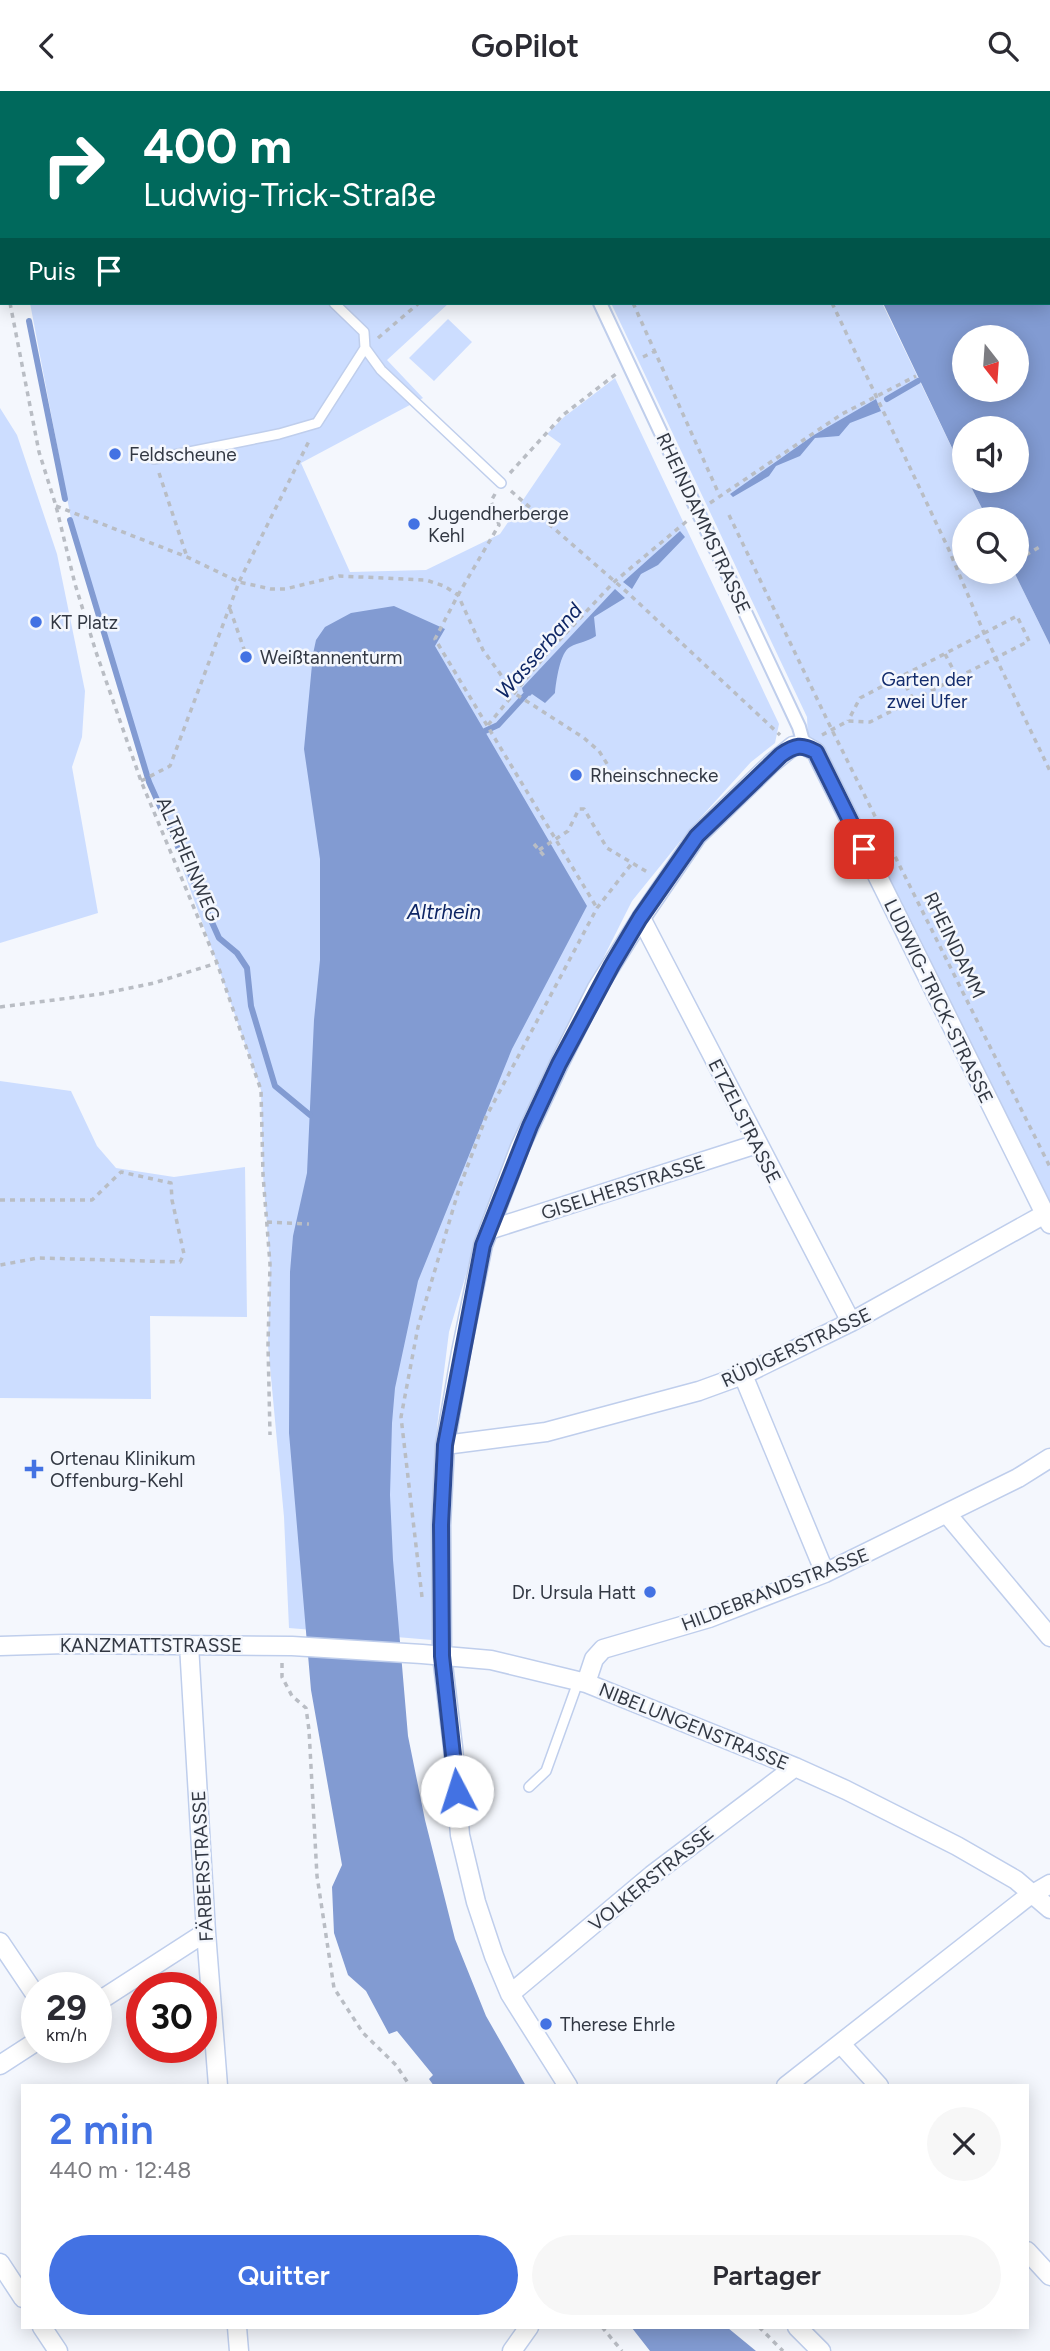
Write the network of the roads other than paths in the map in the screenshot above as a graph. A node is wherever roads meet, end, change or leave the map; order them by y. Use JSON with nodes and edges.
{"nodes":[{"id":1,"x":336,"y":305,"type":"edge"},
{"id":2,"x":601,"y":305,"type":"edge"},
{"id":3,"x":365,"y":348,"type":"junction"},
{"id":4,"x":154,"y":459,"type":"road end"},
{"id":5,"x":501,"y":483,"type":"road end"},
{"id":6,"x":799,"y":746,"type":"junction"},
{"id":7,"x":640,"y":918,"type":"junction"},
{"id":8,"x":757,"y":1144,"type":"junction"},
{"id":9,"x":1048,"y":1219,"type":"edge"},
{"id":10,"x":489,"y":1230,"type":"junction"},
{"id":11,"x":851,"y":1322,"type":"junction"},
{"id":12,"x":743,"y":1375,"type":"junction"},
{"id":13,"x":445,"y":1445,"type":"junction"},
{"id":14,"x":1050,"y":1458,"type":"edge"},
{"id":15,"x":947,"y":1514,"type":"junction"},
{"id":16,"x":825,"y":1573,"type":"junction"},
{"id":17,"x":1050,"y":1637,"type":"edge"},
{"id":18,"x":189,"y":1645,"type":"junction"},
{"id":19,"x":0,"y":1646,"type":"edge"},
{"id":20,"x":303,"y":1646,"type":"joint"},
{"id":21,"x":442,"y":1656,"type":"junction"},
{"id":22,"x":582,"y":1683,"type":"junction"},
{"id":23,"x":795,"y":1767,"type":"junction"},
{"id":24,"x":529,"y":1787,"type":"dead end"},
{"id":25,"x":1050,"y":1884,"type":"edge"},
{"id":26,"x":1033,"y":1893,"type":"junction"},
{"id":27,"x":1050,"y":1909,"type":"edge"},
{"id":28,"x":206,"y":1932,"type":"junction"},
{"id":29,"x":0,"y":1942,"type":"edge"},
{"id":30,"x":21,"y":1973,"type":"edge"},
{"id":31,"x":112,"y":1993,"type":"edge"},
{"id":32,"x":510,"y":1994,"type":"junction"},
{"id":33,"x":841,"y":2044,"type":"junction"},
{"id":34,"x":21,"y":2051,"type":"edge"},
{"id":35,"x":0,"y":2065,"type":"edge"},
{"id":36,"x":218,"y":2084,"type":"edge"},
{"id":37,"x":567,"y":2084,"type":"edge"},
{"id":38,"x":789,"y":2084,"type":"edge"},
{"id":39,"x":877,"y":2084,"type":"edge"},
{"id":40,"x":1029,"y":2253,"type":"edge"},
{"id":41,"x":0,"y":2263,"type":"edge"},
{"id":42,"x":1050,"y":2276,"type":"edge"},
{"id":43,"x":12,"y":2292,"type":"edge"},
{"id":44,"x":43,"y":2329,"type":"edge"},
{"id":45,"x":237,"y":2329,"type":"edge"},
{"id":46,"x":528,"y":2329,"type":"edge"},
{"id":47,"x":799,"y":2329,"type":"edge"},
{"id":48,"x":58,"y":2351,"type":"edge"},
{"id":49,"x":239,"y":2351,"type":"edge"},
{"id":50,"x":512,"y":2351,"type":"edge"},
{"id":51,"x":821,"y":2351,"type":"edge"}],
"edges":[{"from":1,"to":3,"type":"lane"},
{"from":2,"to":6,"type":"street","name":"RHEINDAMMSTRASSE"},
{"from":3,"to":4,"type":"lane"},
{"from":3,"to":5,"type":"lane"},
{"from":6,"to":7,"type":"street"},
{"from":6,"to":9,"type":"street","name":"LUDWIG-TRICK-STRASSE"},
{"from":7,"to":8,"type":"street","name":"ETZELSTRASSE"},
{"from":7,"to":10,"type":"street"},
{"from":8,"to":10,"type":"street","name":"GISELHERSTRASSE"},
{"from":8,"to":11,"type":"street","name":"ETZELSTRASSE"},
{"from":9,"to":11,"type":"street","name":"RÜDIGERSTRASSE"},
{"from":10,"to":13,"type":"street"},
{"from":11,"to":12,"type":"street","name":"RÜDIGERSTRASSE"},
{"from":12,"to":13,"type":"street","name":"RÜDIGERSTRASSE"},
{"from":12,"to":16,"type":"street"},
{"from":13,"to":21,"type":"street"},
{"from":14,"to":15,"type":"street","name":"HILDEBRANDSTRASSE"},
{"from":15,"to":16,"type":"street","name":"HILDEBRANDSTRASSE"},
{"from":15,"to":17,"type":"street"},
{"from":16,"to":22,"type":"street","name":"HILDEBRANDSTRASSE"},
{"from":18,"to":19,"type":"street","name":"KANZMATTSTRASSE"},
{"from":18,"to":20,"type":"street","name":"KANZMATTSTRASSE"},
{"from":18,"to":28,"type":"street","name":"FÄRBERSTRASSE"},
{"from":20,"to":21,"type":"street","name":"NIBELUNGENSTRASSE"},
{"from":21,"to":22,"type":"street","name":"NIBELUNGENSTRASSE"},
{"from":21,"to":32,"type":"street"},
{"from":22,"to":23,"type":"street","name":"NIBELUNGENSTRASSE"},
{"from":22,"to":24,"type":"lane"},
{"from":23,"to":26,"type":"street","name":"NIBELUNGENSTRASSE"},
{"from":23,"to":32,"type":"street","name":"VOLKERSTRASSE"},
{"from":25,"to":26,"type":"street"},
{"from":26,"to":27,"type":"street","name":"NIBELUNGENSTRASSE"},
{"from":26,"to":33,"type":"street"},
{"from":28,"to":31,"type":"street"},
{"from":28,"to":36,"type":"street","name":"FÄRBERSTRASSE"},
{"from":29,"to":30,"type":"street"},
{"from":32,"to":37,"type":"street"},
{"from":33,"to":38,"type":"street"},
{"from":33,"to":39,"type":"street"},
{"from":34,"to":35,"type":"street"},
{"from":40,"to":42,"type":"street"},
{"from":41,"to":43,"type":"street"},
{"from":44,"to":48,"type":"street"},
{"from":45,"to":49,"type":"street"},
{"from":46,"to":50,"type":"street"},
{"from":47,"to":51,"type":"street"}]}
